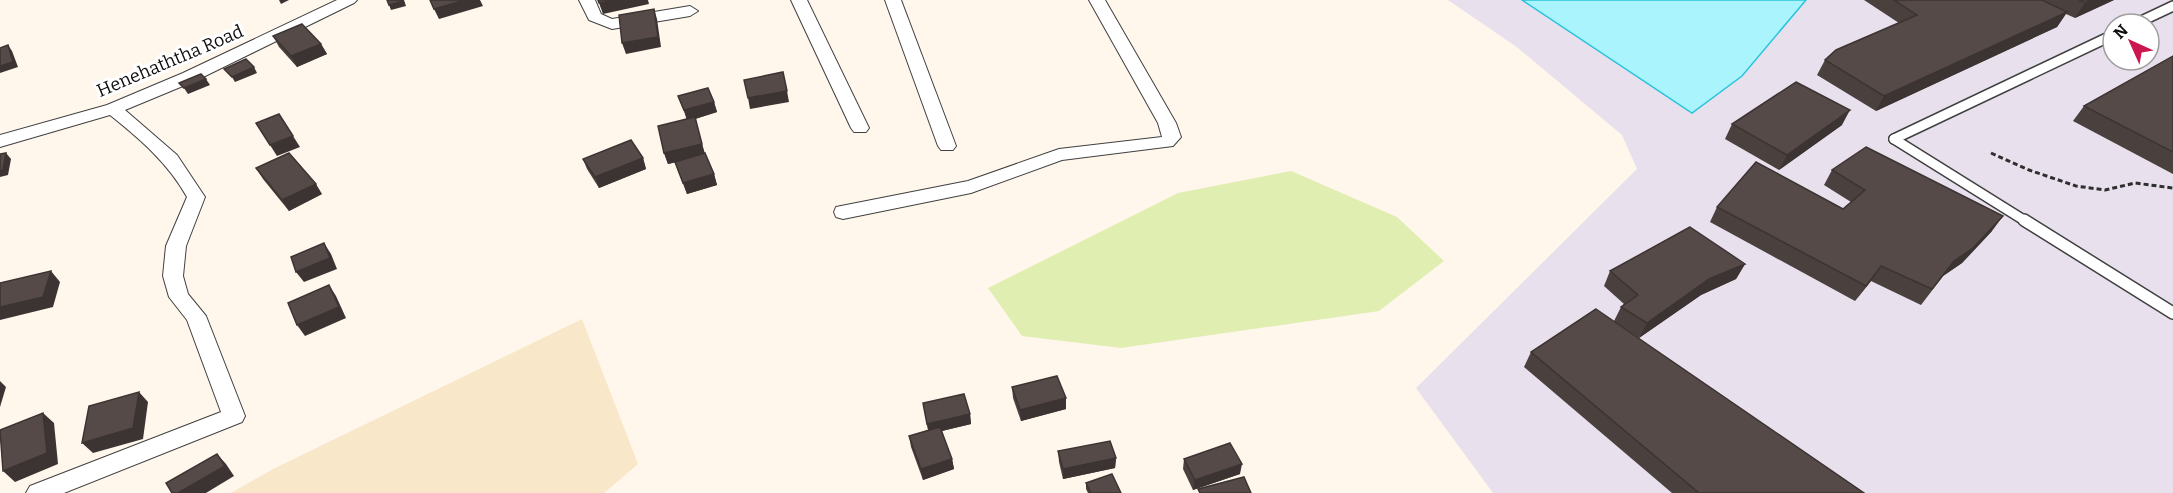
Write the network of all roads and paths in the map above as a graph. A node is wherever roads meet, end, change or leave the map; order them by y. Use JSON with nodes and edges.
{"nodes":[{"id":1,"x":349,"y":0,"type":"edge"},
{"id":2,"x":587,"y":0,"type":"edge"},
{"id":3,"x":799,"y":0,"type":"edge"},
{"id":4,"x":893,"y":0,"type":"edge"},
{"id":5,"x":1096,"y":0,"type":"edge"},
{"id":6,"x":690,"y":11,"type":"dead end"},
{"id":7,"x":2101,"y":41,"type":"edge"},
{"id":8,"x":113,"y":109,"type":"junction"},
{"id":9,"x":860,"y":128,"type":"dead end"},
{"id":10,"x":0,"y":141,"type":"edge"},
{"id":11,"x":946,"y":146,"type":"dead end"},
{"id":12,"x":1991,"y":153,"type":"dead end"},
{"id":13,"x":2173,"y":188,"type":"edge"},
{"id":14,"x":843,"y":212,"type":"dead end"},
{"id":15,"x":2173,"y":313,"type":"edge"},
{"id":16,"x":38,"y":493,"type":"edge"}],
"edges":[{"from":1,"to":8,"type":"street","name":"Henehaththa Road"},
{"from":2,"to":6,"type":"street"},
{"from":3,"to":9,"type":"street"},
{"from":4,"to":11,"type":"street"},
{"from":5,"to":14,"type":"street"},
{"from":7,"to":15,"type":"lane"},
{"from":8,"to":10,"type":"street","name":"Henehaththa Road"},
{"from":8,"to":16,"type":"street"},
{"from":12,"to":13,"type":"path"}]}
